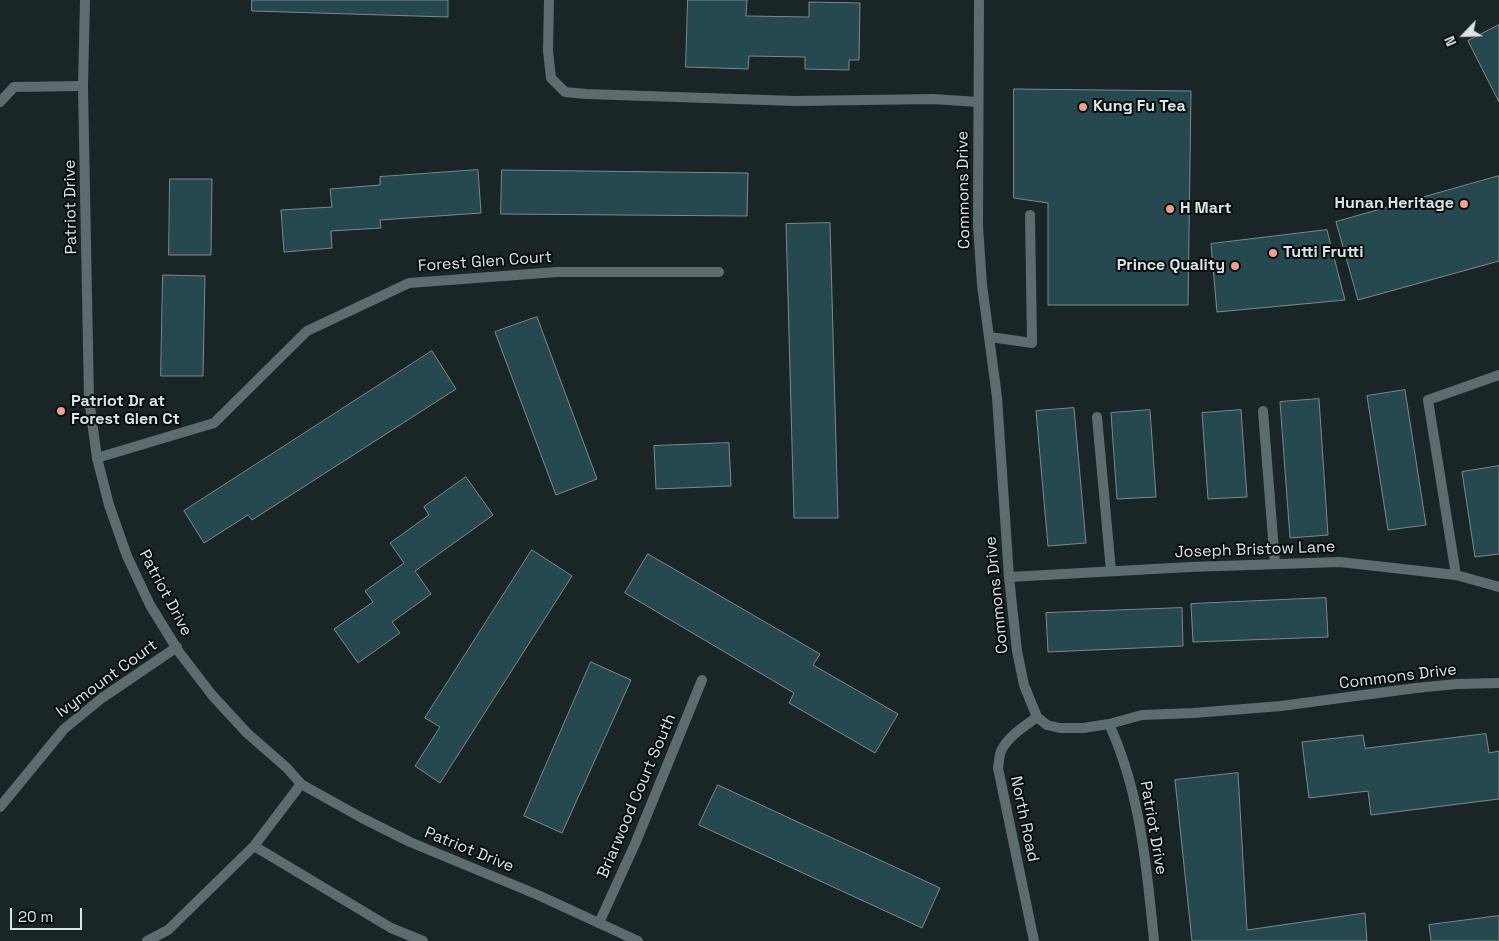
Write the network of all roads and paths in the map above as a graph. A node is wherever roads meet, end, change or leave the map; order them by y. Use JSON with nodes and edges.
{"nodes":[{"id":1,"x":85,"y":0,"type":"edge"},
{"id":2,"x":549,"y":0,"type":"edge"},
{"id":3,"x":979,"y":0,"type":"edge"},
{"id":4,"x":83,"y":86,"type":"junction"},
{"id":5,"x":0,"y":102,"type":"edge"},
{"id":6,"x":978,"y":102,"type":"junction"},
{"id":7,"x":1030,"y":214,"type":"dead end"},
{"id":8,"x":719,"y":272,"type":"dead end"},
{"id":9,"x":990,"y":337,"type":"junction"},
{"id":10,"x":1499,"y":375,"type":"edge"},
{"id":11,"x":1263,"y":411,"type":"dead end"},
{"id":12,"x":1097,"y":417,"type":"dead end"},
{"id":13,"x":98,"y":458,"type":"junction"},
{"id":14,"x":1275,"y":564,"type":"junction"},
{"id":15,"x":1111,"y":571,"type":"junction"},
{"id":16,"x":1456,"y":575,"type":"junction"},
{"id":17,"x":1009,"y":576,"type":"junction"},
{"id":18,"x":1499,"y":587,"type":"edge"},
{"id":19,"x":177,"y":646,"type":"junction"},
{"id":20,"x":702,"y":680,"type":"dead end"},
{"id":21,"x":1499,"y":683,"type":"edge"},
{"id":22,"x":1037,"y":717,"type":"junction"},
{"id":23,"x":1109,"y":724,"type":"junction"},
{"id":24,"x":301,"y":784,"type":"junction"},
{"id":25,"x":0,"y":807,"type":"edge"},
{"id":26,"x":254,"y":846,"type":"junction"},
{"id":27,"x":599,"y":923,"type":"junction"},
{"id":28,"x":147,"y":941,"type":"edge"},
{"id":29,"x":423,"y":941,"type":"edge"},
{"id":30,"x":638,"y":941,"type":"edge"},
{"id":31,"x":1034,"y":941,"type":"edge"},
{"id":32,"x":1154,"y":941,"type":"edge"}],
"edges":[{"from":1,"to":4,"type":"street","name":"Patriot Drive"},
{"from":2,"to":6,"type":"street"},
{"from":3,"to":6,"type":"street","name":"Commons Drive"},
{"from":4,"to":5,"type":"street"},
{"from":4,"to":13,"type":"street","name":"Patriot Drive"},
{"from":6,"to":9,"type":"street","name":"Commons Drive"},
{"from":7,"to":9,"type":"street"},
{"from":8,"to":13,"type":"street","name":"Forest Glen Court"},
{"from":9,"to":17,"type":"street","name":"Commons Drive"},
{"from":10,"to":16,"type":"street"},
{"from":11,"to":14,"type":"street"},
{"from":12,"to":15,"type":"street"},
{"from":13,"to":19,"type":"street","name":"Patriot Drive"},
{"from":14,"to":15,"type":"street","name":"Joseph Bristow Lane"},
{"from":14,"to":16,"type":"street","name":"Joseph Bristow Lane"},
{"from":15,"to":17,"type":"street","name":"Joseph Bristow Lane"},
{"from":16,"to":18,"type":"street","name":"Joseph Bristow Lane"},
{"from":17,"to":22,"type":"street","name":"Commons Drive"},
{"from":19,"to":24,"type":"street","name":"Patriot Drive"},
{"from":19,"to":25,"type":"street","name":"Ivymount Court"},
{"from":20,"to":27,"type":"street","name":"Briarwood Court South"},
{"from":21,"to":23,"type":"street","name":"Commons Drive"},
{"from":22,"to":23,"type":"street","name":"Commons Drive"},
{"from":22,"to":31,"type":"street","name":"North Road"},
{"from":23,"to":32,"type":"street","name":"Patriot Drive"},
{"from":24,"to":26,"type":"street"},
{"from":24,"to":27,"type":"street","name":"Patriot Drive"},
{"from":26,"to":28,"type":"street"},
{"from":26,"to":29,"type":"street"},
{"from":27,"to":30,"type":"street","name":"Patriot Drive"}]}
